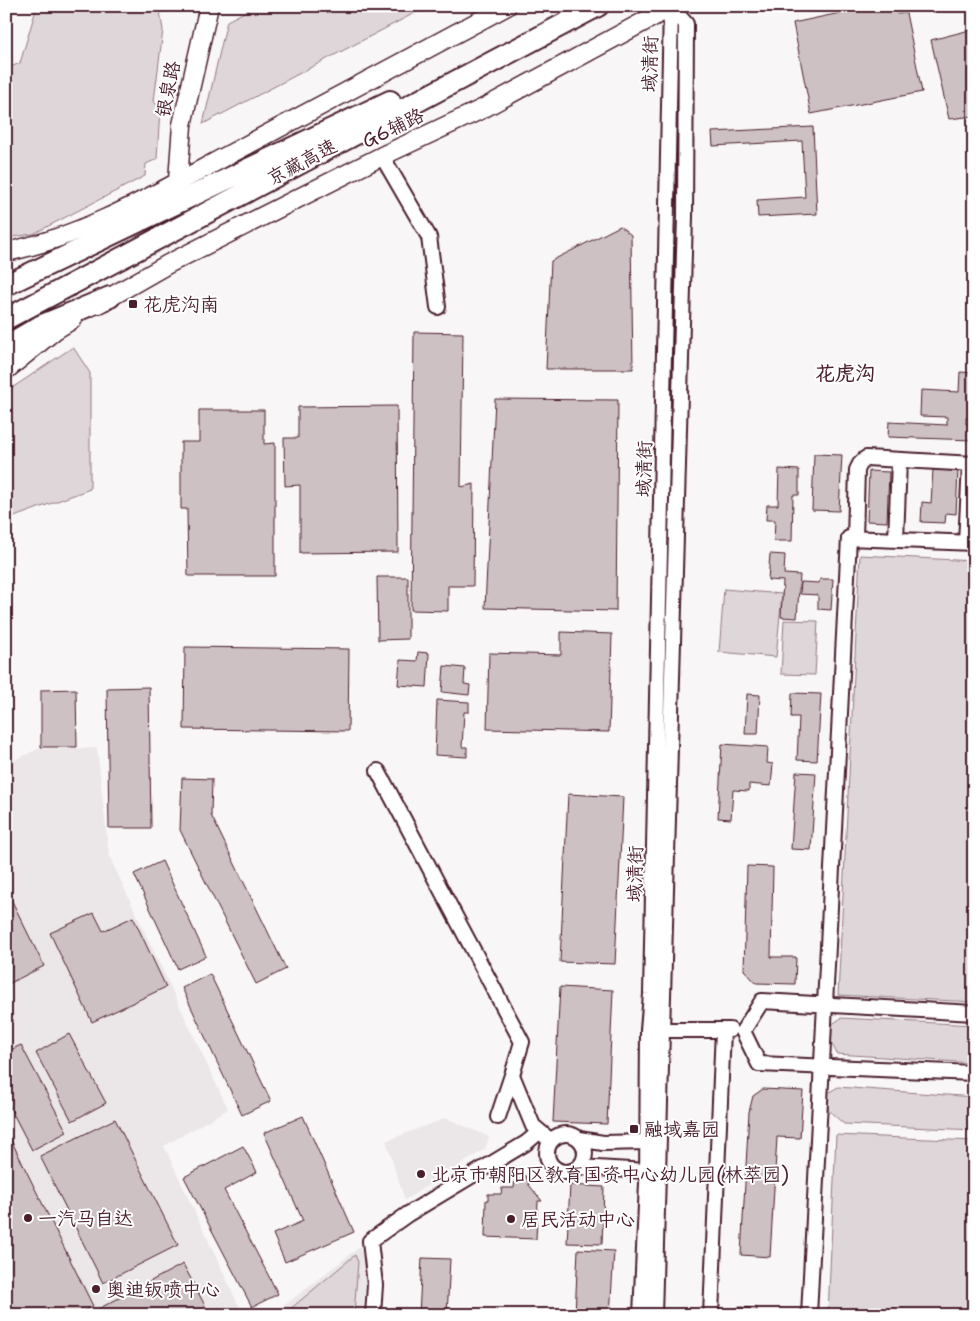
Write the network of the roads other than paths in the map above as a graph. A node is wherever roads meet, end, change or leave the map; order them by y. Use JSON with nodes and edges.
{"nodes":[{"id":1,"x":209,"y":6,"type":"edge"},
{"id":2,"x":507,"y":6,"type":"edge"},
{"id":3,"x":574,"y":6,"type":"edge"},
{"id":4,"x":598,"y":6,"type":"edge"},
{"id":5,"x":672,"y":7,"type":"edge"},
{"id":6,"x":382,"y":156,"type":"junction"},
{"id":7,"x":178,"y":182,"type":"junction"},
{"id":8,"x":6,"y":252,"type":"edge"},
{"id":9,"x":6,"y":285,"type":"edge"},
{"id":10,"x":110,"y":297,"type":"junction"},
{"id":11,"x":438,"y":307,"type":"dead end"},
{"id":12,"x":6,"y":319,"type":"edge"},
{"id":13,"x":6,"y":346,"type":"edge"},
{"id":14,"x":6,"y":370,"type":"edge"},
{"id":15,"x":899,"y":460,"type":"junction"},
{"id":16,"x":972,"y":464,"type":"edge"},
{"id":17,"x":855,"y":538,"type":"junction"},
{"id":18,"x":896,"y":540,"type":"junction"},
{"id":19,"x":970,"y":543,"type":"edge"},
{"id":20,"x":378,"y":770,"type":"dead end"},
{"id":21,"x":825,"y":1005,"type":"junction"},
{"id":22,"x":974,"y":1013,"type":"edge"},
{"id":23,"x":655,"y":1030,"type":"junction"},
{"id":24,"x":723,"y":1030,"type":"junction"},
{"id":25,"x":743,"y":1031,"type":"junction"},
{"id":26,"x":822,"y":1067,"type":"junction"},
{"id":27,"x":974,"y":1073,"type":"edge"},
{"id":28,"x":512,"y":1075,"type":"junction"},
{"id":29,"x":498,"y":1117,"type":"dead end"},
{"id":30,"x":539,"y":1132,"type":"junction"},
{"id":31,"x":579,"y":1139,"type":"junction"},
{"id":32,"x":551,"y":1141,"type":"junction"},
{"id":33,"x":648,"y":1142,"type":"junction"},
{"id":34,"x":579,"y":1166,"type":"junction"},
{"id":35,"x":647,"y":1171,"type":"junction"},
{"id":36,"x":372,"y":1315,"type":"edge"},
{"id":37,"x":641,"y":1315,"type":"edge"},
{"id":38,"x":654,"y":1315,"type":"edge"},
{"id":39,"x":711,"y":1315,"type":"edge"},
{"id":40,"x":809,"y":1315,"type":"edge"}],
"edges":[{"from":1,"to":7,"type":"main road","name":"银泉路"},
{"from":2,"to":7,"type":"main road"},
{"from":3,"to":9,"type":"highway","name":"京藏高速"},
{"from":4,"to":12,"type":"highway","name":"京藏高速"},
{"from":5,"to":6,"type":"main road","name":"G6辅路"},
{"from":5,"to":23,"type":"street","name":"域清街"},
{"from":6,"to":10,"type":"main road","name":"G6辅路"},
{"from":6,"to":11,"type":"street"},
{"from":7,"to":8,"type":"main road"},
{"from":10,"to":13,"type":"highway"},
{"from":10,"to":14,"type":"main road","name":"G6辅路"},
{"from":15,"to":16,"type":"street"},
{"from":15,"to":17,"type":"street"},
{"from":15,"to":18,"type":"street"},
{"from":16,"to":19,"type":"street"},
{"from":17,"to":18,"type":"street"},
{"from":17,"to":21,"type":"street"},
{"from":18,"to":19,"type":"street"},
{"from":20,"to":28,"type":"street"},
{"from":21,"to":22,"type":"street"},
{"from":21,"to":25,"type":"street"},
{"from":21,"to":26,"type":"street"},
{"from":23,"to":24,"type":"street"},
{"from":23,"to":33,"type":"street","name":"域清街"},
{"from":23,"to":38,"type":"street","name":"域清街"},
{"from":24,"to":25,"type":"street"},
{"from":24,"to":39,"type":"street"},
{"from":25,"to":26,"type":"street"},
{"from":26,"to":27,"type":"street"},
{"from":26,"to":40,"type":"street"},
{"from":28,"to":29,"type":"street"},
{"from":28,"to":30,"type":"street"},
{"from":30,"to":32,"type":"street"},
{"from":30,"to":36,"type":"street"},
{"from":31,"to":32,"type":"street"},
{"from":31,"to":33,"type":"street"},
{"from":31,"to":34,"type":"street"},
{"from":32,"to":34,"type":"street"},
{"from":33,"to":35,"type":"street","name":"域清街"},
{"from":34,"to":35,"type":"street"},
{"from":35,"to":37,"type":"street","name":"域清街"}]}
